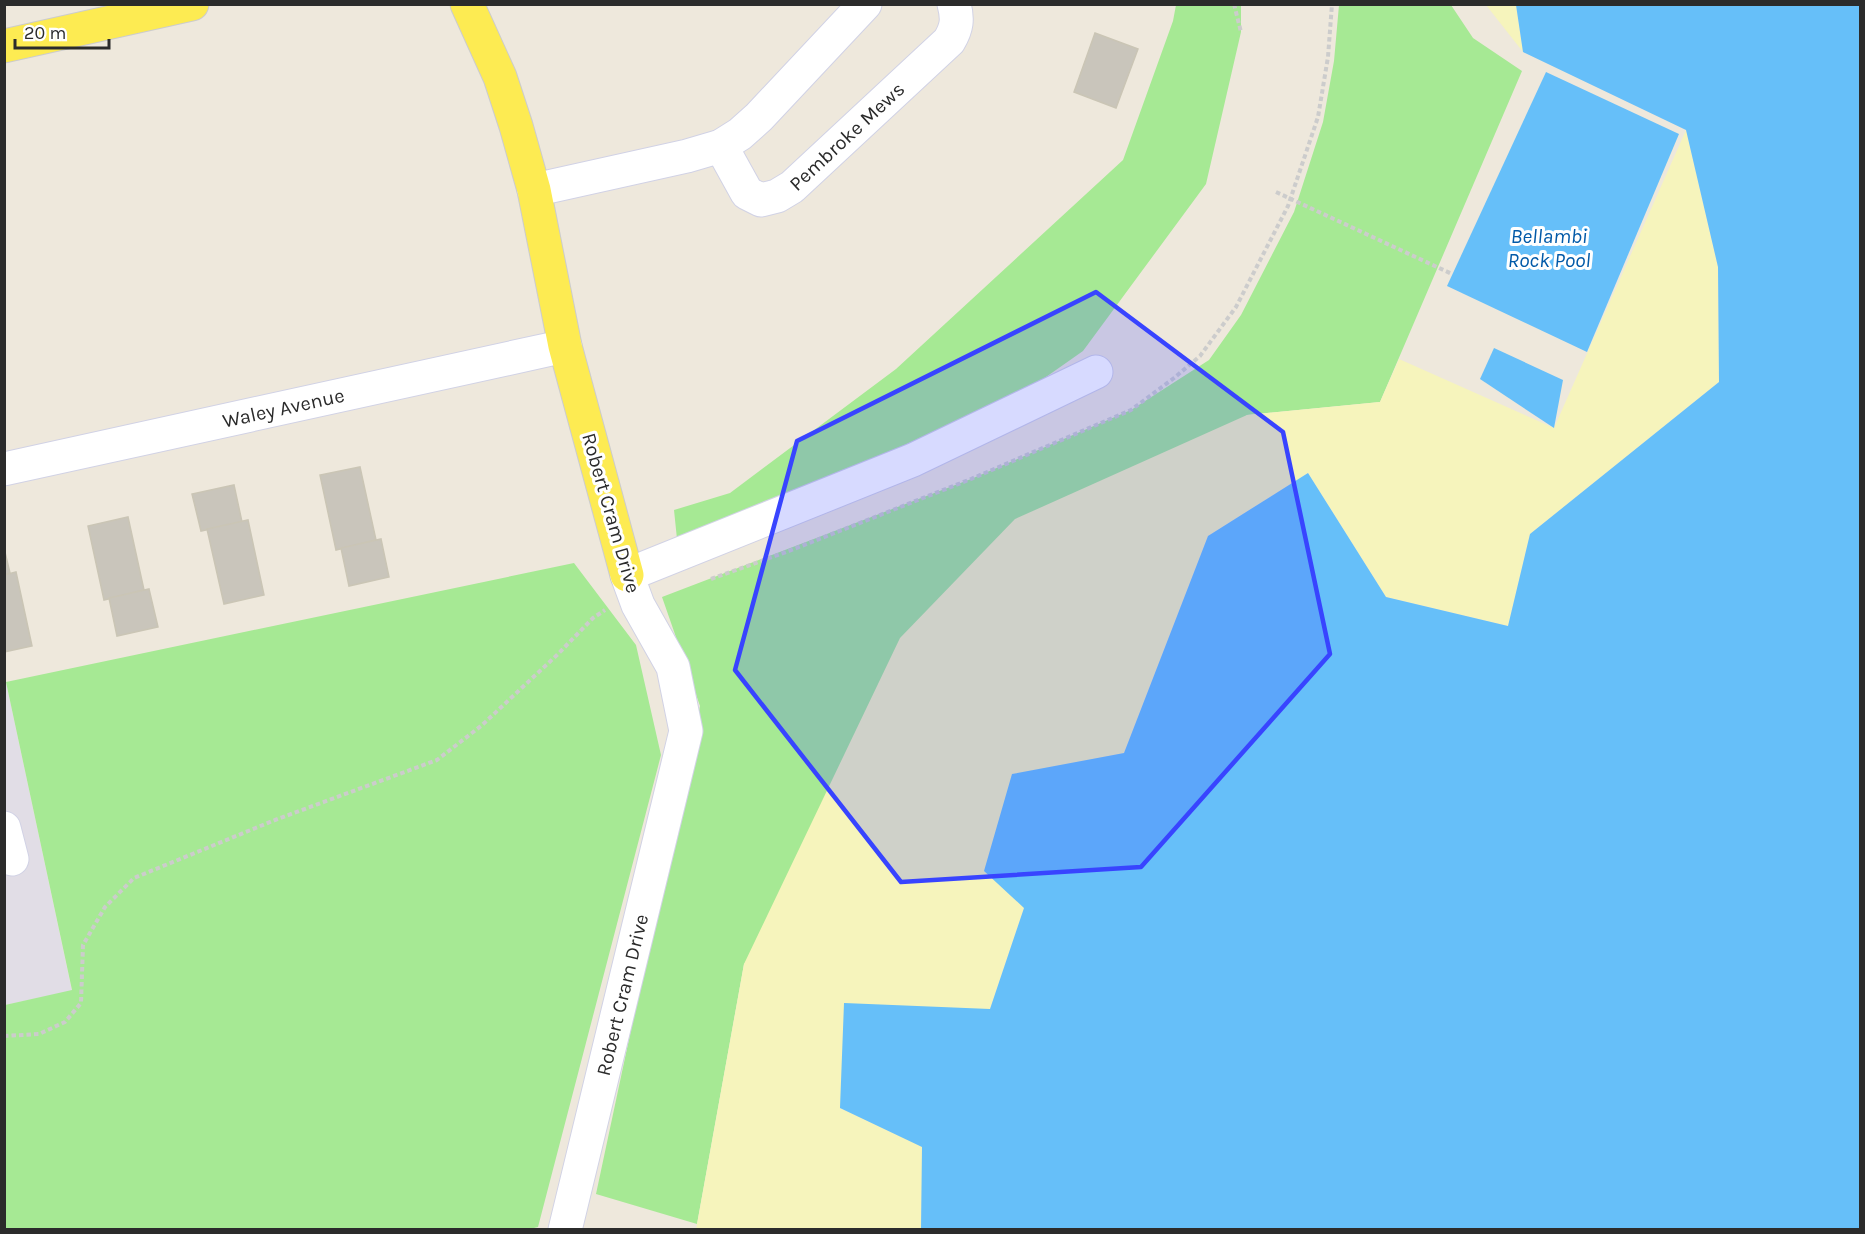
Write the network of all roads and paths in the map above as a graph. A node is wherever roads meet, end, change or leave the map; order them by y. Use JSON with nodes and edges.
{"nodes":[{"id":1,"x":192,"y":4,"type":"edge"},
{"id":2,"x":467,"y":4,"type":"edge"},
{"id":3,"x":865,"y":4,"type":"edge"},
{"id":4,"x":954,"y":4,"type":"edge"},
{"id":5,"x":1234,"y":4,"type":"edge"},
{"id":6,"x":1332,"y":4,"type":"edge"},
{"id":7,"x":1241,"y":32,"type":"dead end"},
{"id":8,"x":4,"y":46,"type":"edge"},
{"id":9,"x":721,"y":146,"type":"junction"},
{"id":10,"x":534,"y":190,"type":"junction"},
{"id":11,"x":1276,"y":192,"type":"dead end"},
{"id":12,"x":1291,"y":198,"type":"junction"},
{"id":13,"x":1452,"y":274,"type":"dead end"},
{"id":14,"x":565,"y":346,"type":"junction"},
{"id":15,"x":1096,"y":372,"type":"dead end"},
{"id":16,"x":4,"y":469,"type":"edge"},
{"id":17,"x":627,"y":575,"type":"junction"},
{"id":18,"x":704,"y":582,"type":"dead end"},
{"id":19,"x":638,"y":605,"type":"junction"},
{"id":20,"x":4,"y":828,"type":"edge"},
{"id":21,"x":12,"y":859,"type":"dead end"},
{"id":22,"x":4,"y":1036,"type":"edge"},
{"id":23,"x":565,"y":1230,"type":"edge"}],
"edges":[{"from":1,"to":8,"type":"main road"},
{"from":2,"to":10,"type":"main road","name":"Robert Cram Drive"},
{"from":3,"to":9,"type":"street"},
{"from":4,"to":9,"type":"street","name":"Pembroke Mews"},
{"from":5,"to":7,"type":"path"},
{"from":6,"to":12,"type":"path"},
{"from":9,"to":10,"type":"street"},
{"from":10,"to":14,"type":"main road","name":"Robert Cram Drive"},
{"from":11,"to":12,"type":"path"},
{"from":12,"to":13,"type":"path"},
{"from":12,"to":18,"type":"path"},
{"from":14,"to":16,"type":"street","name":"Waley Avenue"},
{"from":14,"to":17,"type":"main road","name":"Robert Cram Drive"},
{"from":15,"to":17,"type":"street"},
{"from":17,"to":19,"type":"street","name":"Robert Cram Drive"},
{"from":19,"to":22,"type":"path"},
{"from":19,"to":23,"type":"street","name":"Robert Cram Drive"},
{"from":20,"to":21,"type":"street"}]}
